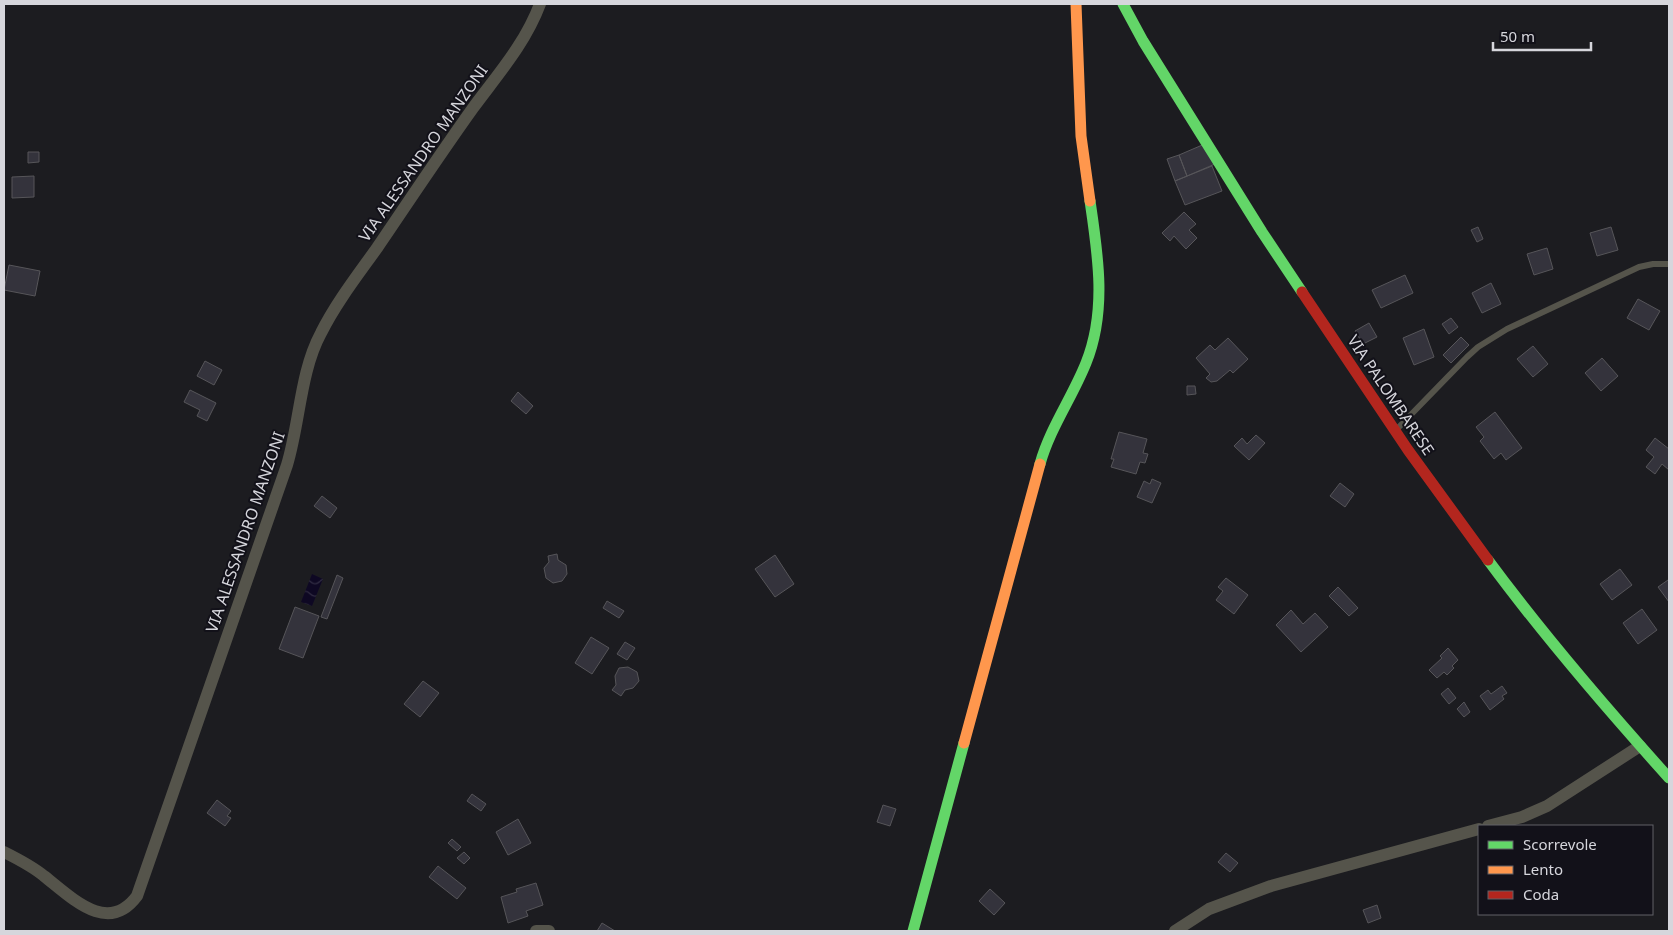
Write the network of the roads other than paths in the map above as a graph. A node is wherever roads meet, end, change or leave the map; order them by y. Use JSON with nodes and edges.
{"nodes":[{"id":1,"x":540,"y":4,"type":"edge"},
{"id":2,"x":1076,"y":4,"type":"edge"},
{"id":3,"x":1123,"y":4,"type":"edge"},
{"id":4,"x":1669,"y":264,"type":"edge"},
{"id":5,"x":1395,"y":431,"type":"junction"},
{"id":6,"x":1640,"y":746,"type":"junction"},
{"id":7,"x":1669,"y":778,"type":"edge"},
{"id":8,"x":1492,"y":825,"type":"edge"},
{"id":9,"x":1478,"y":829,"type":"edge"},
{"id":10,"x":4,"y":852,"type":"edge"},
{"id":11,"x":536,"y":931,"type":"edge"},
{"id":12,"x":549,"y":931,"type":"edge"},
{"id":13,"x":913,"y":931,"type":"edge"},
{"id":14,"x":1175,"y":931,"type":"edge"}],
"edges":[{"from":1,"to":10,"type":"street","name":"VIA ALESSANDRO MANZONI"},
{"from":2,"to":13,"type":"street"},
{"from":3,"to":5,"type":"street","name":"VIA PALOMBARESE"},
{"from":4,"to":5,"type":"lane"},
{"from":5,"to":6,"type":"street","name":"VIA PALOMBARESE"},
{"from":6,"to":7,"type":"street","name":"VIA PALOMBARESE"},
{"from":6,"to":8,"type":"street"},
{"from":9,"to":14,"type":"street"},
{"from":11,"to":12,"type":"street"}]}
